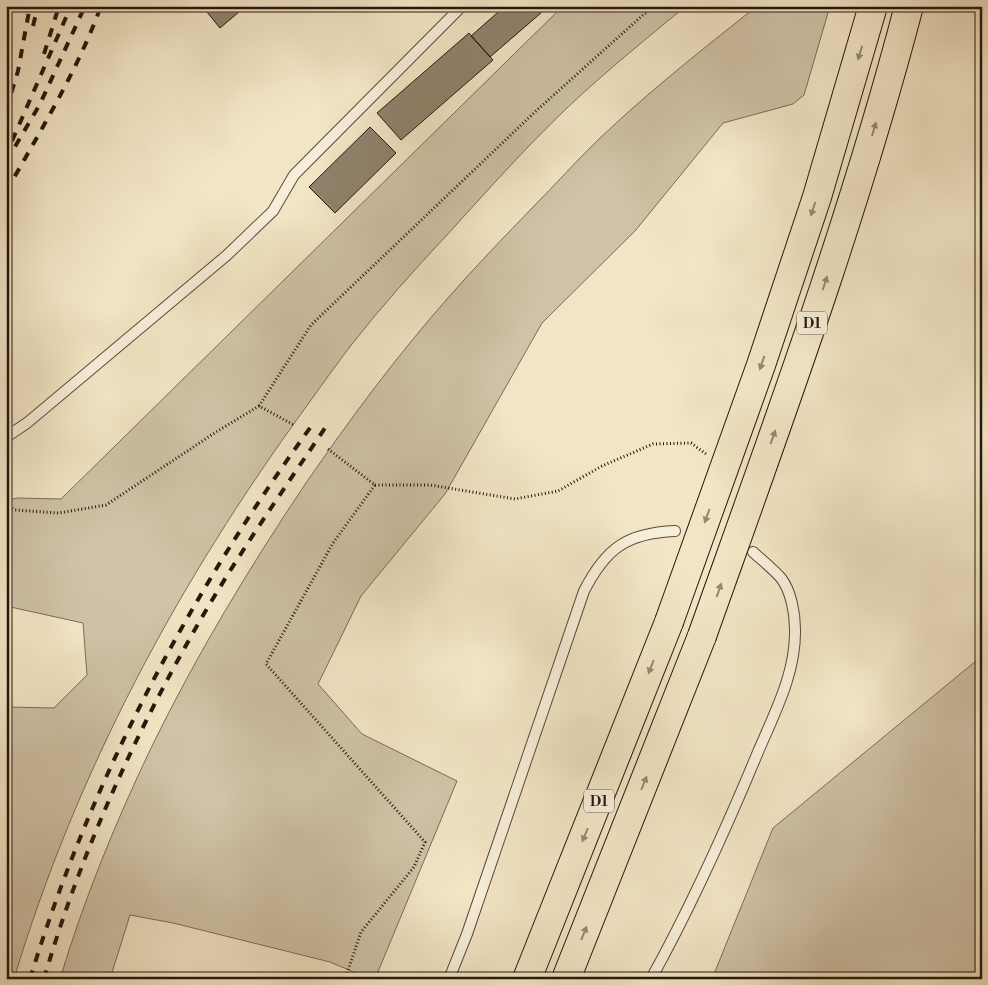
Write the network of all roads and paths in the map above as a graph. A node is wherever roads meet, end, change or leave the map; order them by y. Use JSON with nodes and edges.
{"nodes":[{"id":1,"x":462,"y":6,"type":"edge"},
{"id":2,"x":654,"y":6,"type":"edge"},
{"id":3,"x":873,"y":6,"type":"edge"},
{"id":4,"x":909,"y":6,"type":"edge"},
{"id":5,"x":259,"y":406,"type":"junction"},
{"id":6,"x":294,"y":425,"type":"dead end"},
{"id":7,"x":6,"y":437,"type":"edge"},
{"id":8,"x":328,"y":449,"type":"dead end"},
{"id":9,"x":712,"y":458,"type":"dead end"},
{"id":10,"x":375,"y":485,"type":"junction"},
{"id":11,"x":6,"y":505,"type":"edge"},
{"id":12,"x":675,"y":531,"type":"dead end"},
{"id":13,"x":753,"y":552,"type":"dead end"},
{"id":14,"x":345,"y":979,"type":"edge"},
{"id":15,"x":449,"y":979,"type":"edge"},
{"id":16,"x":527,"y":979,"type":"edge"},
{"id":17,"x":566,"y":979,"type":"edge"},
{"id":18,"x":652,"y":979,"type":"edge"}],
"edges":[{"from":1,"to":7,"type":"lane"},
{"from":2,"to":5,"type":"path"},
{"from":3,"to":16,"type":"highway","number":"D1","one_way":true,"bridge":true},
{"from":17,"to":4,"type":"highway","number":"D1","one_way":true,"bridge":true},
{"from":5,"to":6,"type":"path"},
{"from":5,"to":11,"type":"path"},
{"from":8,"to":10,"type":"path"},
{"from":9,"to":10,"type":"path"},
{"from":10,"to":14,"type":"path"},
{"from":12,"to":15,"type":"lane"},
{"from":13,"to":18,"type":"lane"}]}
